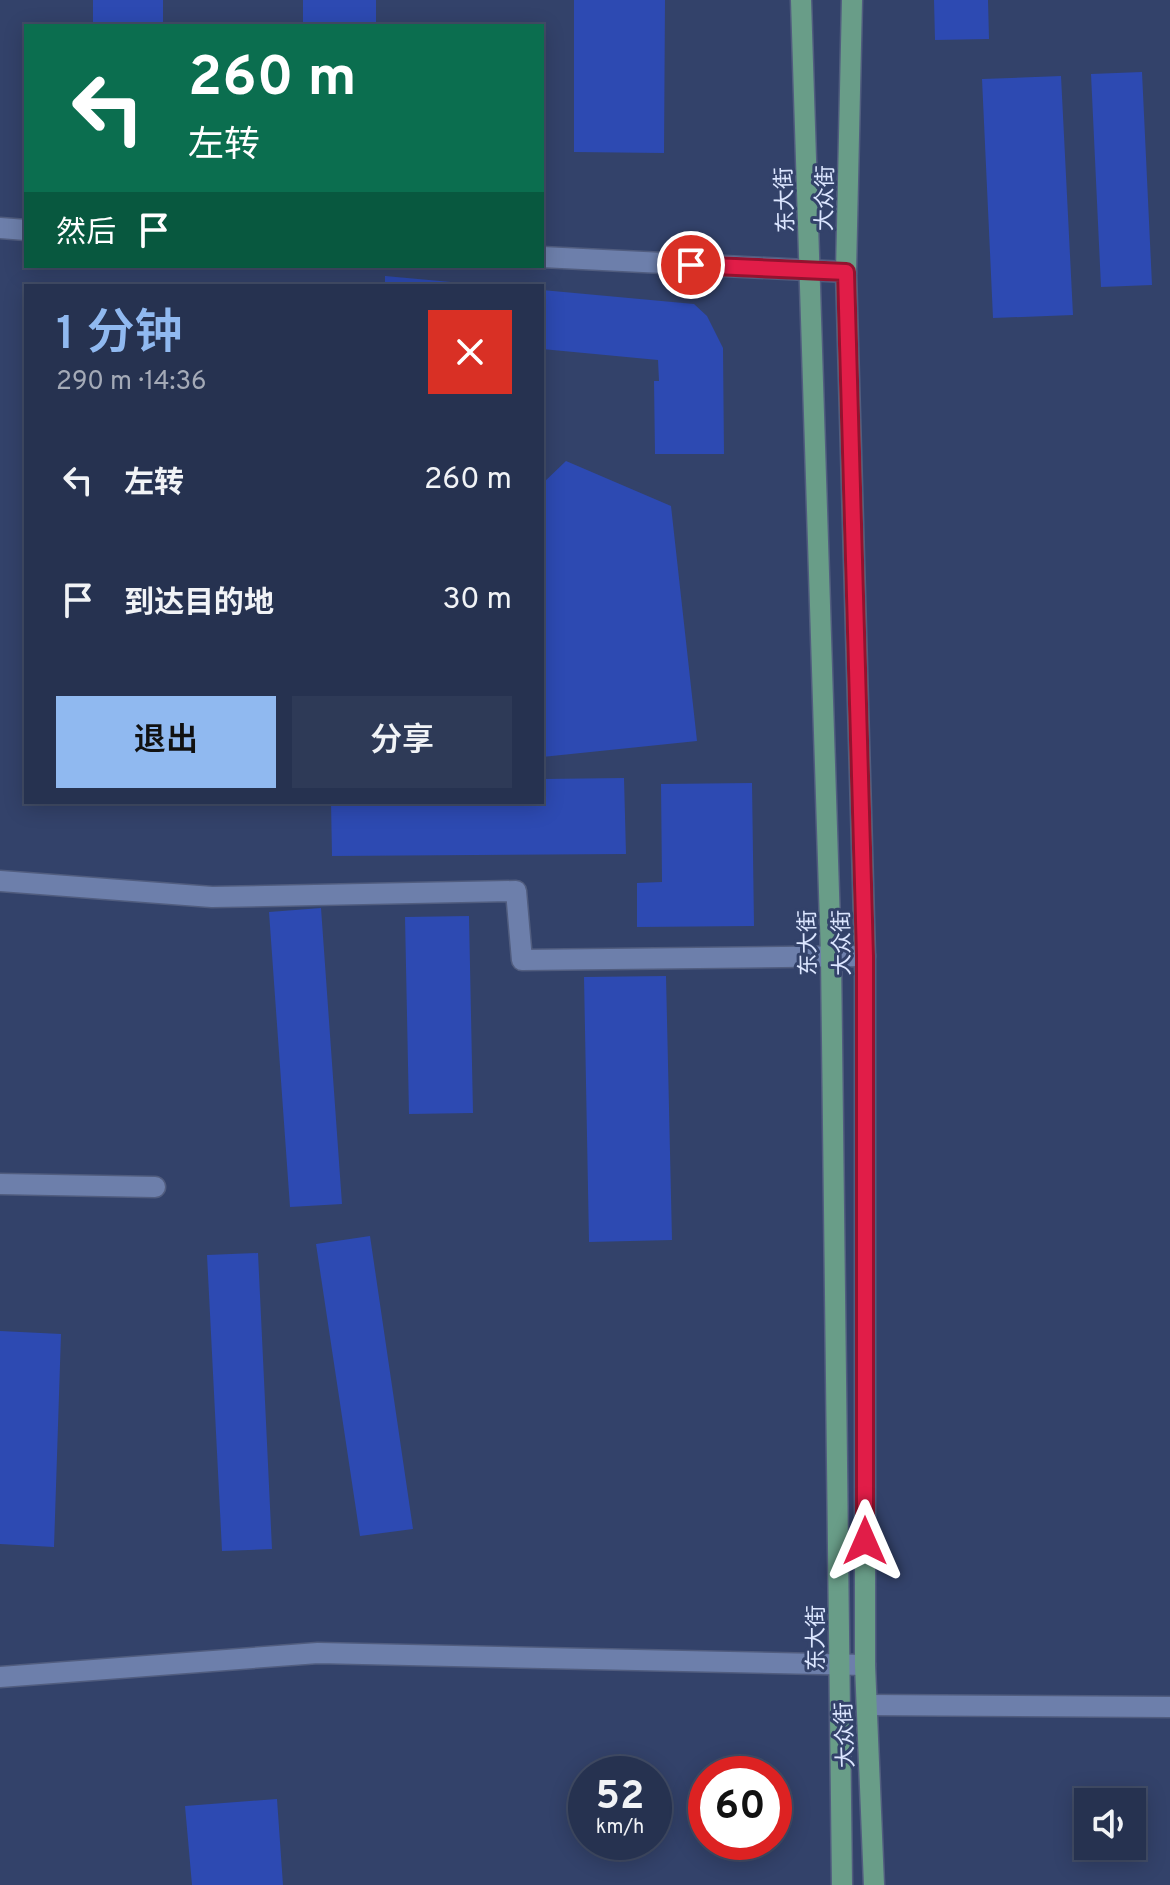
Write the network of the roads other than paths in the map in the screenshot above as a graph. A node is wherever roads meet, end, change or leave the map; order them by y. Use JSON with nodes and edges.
{"nodes":[{"id":1,"x":801,"y":0,"type":"edge"},
{"id":2,"x":852,"y":0,"type":"edge"},
{"id":3,"x":0,"y":228,"type":"edge"},
{"id":4,"x":24,"y":230,"type":"edge"},
{"id":5,"x":544,"y":257,"type":"edge"},
{"id":6,"x":810,"y":271,"type":"junction"},
{"id":7,"x":846,"y":272,"type":"junction"},
{"id":8,"x":0,"y":881,"type":"edge"},
{"id":9,"x":831,"y":956,"type":"junction"},
{"id":10,"x":865,"y":956,"type":"junction"},
{"id":11,"x":0,"y":1184,"type":"edge"},
{"id":12,"x":155,"y":1187,"type":"dead end"},
{"id":13,"x":839,"y":1664,"type":"junction"},
{"id":14,"x":865,"y":1665,"type":"junction"},
{"id":15,"x":0,"y":1677,"type":"edge"},
{"id":16,"x":867,"y":1705,"type":"junction"},
{"id":17,"x":1170,"y":1707,"type":"edge"},
{"id":18,"x":842,"y":1885,"type":"edge"},
{"id":19,"x":874,"y":1885,"type":"edge"}],
"edges":[{"from":1,"to":6,"type":"main road","name":"东大街"},
{"from":2,"to":7,"type":"main road","name":"大众街"},
{"from":3,"to":4,"type":"street"},
{"from":5,"to":6,"type":"street"},
{"from":6,"to":7,"type":"street"},
{"from":6,"to":9,"type":"main road","name":"东大街"},
{"from":7,"to":10,"type":"main road","name":"大众街"},
{"from":8,"to":9,"type":"street"},
{"from":9,"to":10,"type":"street"},
{"from":9,"to":13,"type":"main road","name":"东大街"},
{"from":10,"to":14,"type":"main road","name":"大众街"},
{"from":11,"to":12,"type":"street"},
{"from":13,"to":14,"type":"street"},
{"from":13,"to":15,"type":"street"},
{"from":13,"to":18,"type":"main road","name":"东大街"},
{"from":14,"to":16,"type":"main road","name":"大众街"},
{"from":16,"to":17,"type":"street"},
{"from":16,"to":19,"type":"main road","name":"大众街"}]}
